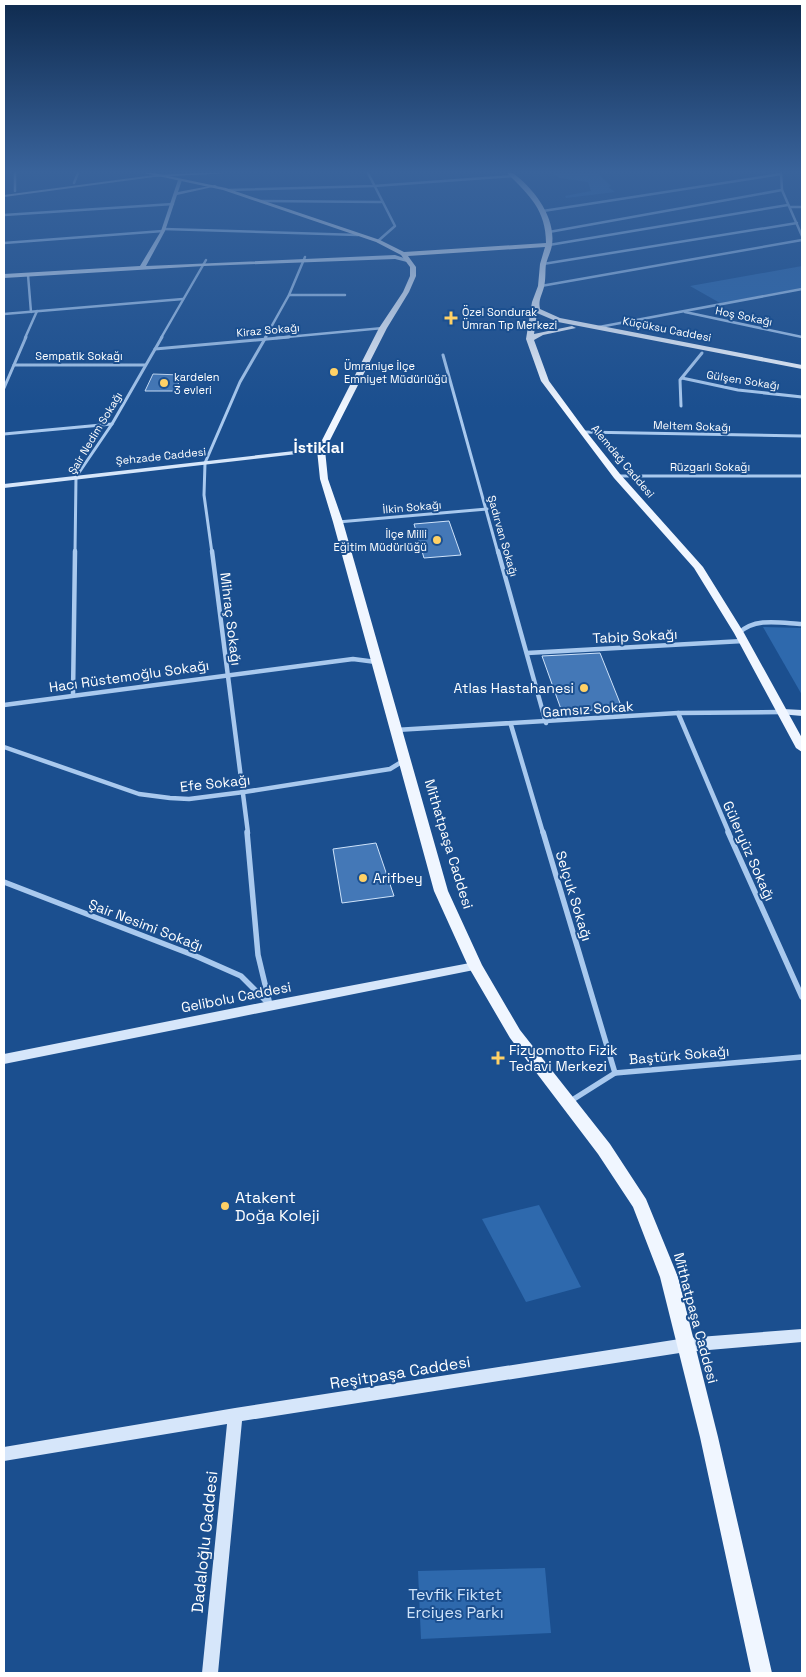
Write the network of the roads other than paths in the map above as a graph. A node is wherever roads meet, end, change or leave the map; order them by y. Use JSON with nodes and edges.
{"nodes":[{"id":1,"x":151,"y":251,"type":"edge"},
{"id":2,"x":395,"y":251,"type":"edge"},
{"id":3,"x":469,"y":251,"type":"edge"},
{"id":4,"x":547,"y":251,"type":"edge"},
{"id":5,"x":622,"y":251,"type":"edge"},
{"id":6,"x":738,"y":251,"type":"edge"},
{"id":7,"x":405,"y":257,"type":"junction"},
{"id":8,"x":305,"y":259,"type":"junction"},
{"id":9,"x":205,"y":262,"type":"junction"},
{"id":10,"x":543,"y":264,"type":"junction"},
{"id":11,"x":143,"y":265,"type":"junction"},
{"id":12,"x":4,"y":271,"type":"edge"},
{"id":13,"x":28,"y":275,"type":"junction"},
{"id":14,"x":4,"y":276,"type":"edge"},
{"id":15,"x":541,"y":286,"type":"junction"},
{"id":16,"x":802,"y":289,"type":"edge"},
{"id":17,"x":289,"y":295,"type":"junction"},
{"id":18,"x":345,"y":295,"type":"dead end"},
{"id":19,"x":183,"y":299,"type":"junction"},
{"id":20,"x":535,"y":302,"type":"junction"},
{"id":21,"x":38,"y":311,"type":"junction"},
{"id":22,"x":31,"y":312,"type":"junction"},
{"id":23,"x":682,"y":312,"type":"junction"},
{"id":24,"x":4,"y":314,"type":"edge"},
{"id":25,"x":599,"y":326,"type":"junction"},
{"id":26,"x":383,"y":328,"type":"junction"},
{"id":27,"x":802,"y":337,"type":"edge"},
{"id":28,"x":263,"y":339,"type":"junction"},
{"id":29,"x":530,"y":339,"type":"junction"},
{"id":30,"x":155,"y":349,"type":"junction"},
{"id":31,"x":443,"y":354,"type":"dead end"},
{"id":32,"x":702,"y":354,"type":"junction"},
{"id":33,"x":14,"y":365,"type":"junction"},
{"id":34,"x":145,"y":365,"type":"junction"},
{"id":35,"x":802,"y":366,"type":"edge"},
{"id":36,"x":802,"y":373,"type":"edge"},
{"id":37,"x":682,"y":378,"type":"junction"},
{"id":38,"x":4,"y":388,"type":"edge"},
{"id":39,"x":802,"y":396,"type":"edge"},
{"id":40,"x":681,"y":406,"type":"dead end"},
{"id":41,"x":112,"y":424,"type":"junction"},
{"id":42,"x":582,"y":432,"type":"junction"},
{"id":43,"x":4,"y":434,"type":"edge"},
{"id":44,"x":802,"y":436,"type":"edge"},
{"id":45,"x":321,"y":450,"type":"junction"},
{"id":46,"x":204,"y":463,"type":"junction"},
{"id":47,"x":617,"y":476,"type":"junction"},
{"id":48,"x":802,"y":476,"type":"edge"},
{"id":49,"x":76,"y":477,"type":"junction"},
{"id":50,"x":4,"y":486,"type":"edge"},
{"id":51,"x":487,"y":509,"type":"junction"},
{"id":52,"x":338,"y":522,"type":"junction"},
{"id":53,"x":802,"y":624,"type":"edge"},
{"id":54,"x":742,"y":637,"type":"junction"},
{"id":55,"x":527,"y":653,"type":"junction"},
{"id":56,"x":376,"y":662,"type":"junction"},
{"id":57,"x":227,"y":675,"type":"junction"},
{"id":58,"x":72,"y":695,"type":"junction"},
{"id":59,"x":4,"y":705,"type":"edge"},
{"id":60,"x":783,"y":712,"type":"junction"},
{"id":61,"x":802,"y":713,"type":"edge"},
{"id":62,"x":678,"y":714,"type":"junction"},
{"id":63,"x":546,"y":723,"type":"junction"},
{"id":64,"x":511,"y":725,"type":"junction"},
{"id":65,"x":395,"y":730,"type":"junction"},
{"id":66,"x":4,"y":747,"type":"edge"},
{"id":67,"x":802,"y":748,"type":"edge"},
{"id":68,"x":404,"y":761,"type":"junction"},
{"id":69,"x":244,"y":792,"type":"junction"},
{"id":70,"x":4,"y":882,"type":"edge"},
{"id":71,"x":476,"y":966,"type":"junction"},
{"id":72,"x":802,"y":997,"type":"edge"},
{"id":73,"x":270,"y":1005,"type":"junction"},
{"id":74,"x":802,"y":1057,"type":"edge"},
{"id":75,"x":4,"y":1059,"type":"edge"},
{"id":76,"x":615,"y":1073,"type":"junction"},
{"id":77,"x":567,"y":1104,"type":"junction"},
{"id":78,"x":802,"y":1335,"type":"edge"},
{"id":79,"x":686,"y":1345,"type":"junction"},
{"id":80,"x":235,"y":1415,"type":"junction"},
{"id":81,"x":4,"y":1454,"type":"edge"},
{"id":82,"x":210,"y":1673,"type":"edge"},
{"id":83,"x":762,"y":1673,"type":"edge"}],
"edges":[{"from":1,"to":11,"type":"street"},
{"from":2,"to":7,"type":"main road"},
{"from":3,"to":7,"type":"main road"},
{"from":4,"to":10,"type":"main road","name":"Alemdağ Caddesi"},
{"from":5,"to":10,"type":"street"},
{"from":6,"to":15,"type":"street"},
{"from":7,"to":8,"type":"street"},
{"from":7,"to":26,"type":"main road"},
{"from":8,"to":9,"type":"street"},
{"from":8,"to":17,"type":"street","name":"Mihraç Sokağı"},
{"from":9,"to":11,"type":"street"},
{"from":9,"to":19,"type":"street","name":"Şair Nedim Sokağı"},
{"from":10,"to":15,"type":"main road","name":"Alemdağ Caddesi"},
{"from":11,"to":12,"type":"street"},
{"from":11,"to":13,"type":"street"},
{"from":13,"to":14,"type":"street"},
{"from":13,"to":22,"type":"street"},
{"from":15,"to":20,"type":"main road","name":"Alemdağ Caddesi"},
{"from":16,"to":23,"type":"street"},
{"from":17,"to":18,"type":"street"},
{"from":17,"to":28,"type":"street","name":"Mihraç Sokağı"},
{"from":19,"to":21,"type":"street"},
{"from":19,"to":30,"type":"street","name":"Şair Nedim Sokağı"},
{"from":20,"to":25,"type":"main road","name":"Küçüksu Caddesi"},
{"from":20,"to":29,"type":"main road","name":"Alemdağ Caddesi"},
{"from":21,"to":22,"type":"street"},
{"from":21,"to":33,"type":"street"},
{"from":22,"to":24,"type":"street"},
{"from":23,"to":25,"type":"street"},
{"from":23,"to":27,"type":"street","name":"Hoş Sokağı"},
{"from":25,"to":35,"type":"main road","name":"Küçüksu Caddesi"},
{"from":26,"to":28,"type":"street","name":"Kiraz Sokağı"},
{"from":26,"to":45,"type":"main road"},
{"from":28,"to":30,"type":"street","name":"Kiraz Sokağı"},
{"from":28,"to":46,"type":"street","name":"Mihraç Sokağı"},
{"from":29,"to":32,"type":"main road","name":"Küçüksu Caddesi"},
{"from":29,"to":42,"type":"main road","name":"Alemdağ Caddesi"},
{"from":30,"to":34,"type":"street","name":"Şair Nedim Sokağı"},
{"from":31,"to":51,"type":"street","name":"Şadırvan Sokağı"},
{"from":32,"to":36,"type":"main road","name":"Küçüksu Caddesi"},
{"from":32,"to":37,"type":"street"},
{"from":33,"to":34,"type":"street","name":"Sempatik Sokağı"},
{"from":33,"to":38,"type":"street"},
{"from":34,"to":41,"type":"street","name":"Şair Nedim Sokağı"},
{"from":37,"to":39,"type":"street","name":"Gülşen Sokağı"},
{"from":37,"to":40,"type":"street"},
{"from":41,"to":43,"type":"street"},
{"from":41,"to":49,"type":"street","name":"Şair Nedim Sokağı"},
{"from":42,"to":44,"type":"street","name":"Meltem Sokağı"},
{"from":42,"to":47,"type":"main road","name":"Alemdağ Caddesi"},
{"from":45,"to":46,"type":"street","name":"Şehzade Caddesi"},
{"from":45,"to":52,"type":"main road","name":"Mithatpaşa Caddesi"},
{"from":46,"to":49,"type":"street","name":"Şehzade Caddesi"},
{"from":46,"to":57,"type":"street","name":"Mihraç Sokağı"},
{"from":47,"to":48,"type":"street","name":"Rüzgarlı Sokağı"},
{"from":47,"to":54,"type":"main road","name":"Alemdağ Caddesi"},
{"from":49,"to":50,"type":"street","name":"Şehzade Caddesi"},
{"from":49,"to":58,"type":"street","name":"Şair Nedim Sokağı"},
{"from":51,"to":52,"type":"street","name":"İlkin Sokağı"},
{"from":51,"to":55,"type":"street","name":"Şadırvan Sokağı"},
{"from":52,"to":56,"type":"main road","name":"Mithatpaşa Caddesi"},
{"from":53,"to":54,"type":"street","name":"Tabip Sokağı"},
{"from":54,"to":55,"type":"street","name":"Tabip Sokağı"},
{"from":54,"to":60,"type":"main road","name":"Alemdağ Caddesi"},
{"from":55,"to":63,"type":"street","name":"Şadırvan Sokağı"},
{"from":56,"to":57,"type":"street","name":"Hacı Rüstemoğlu Sokağı"},
{"from":56,"to":65,"type":"main road","name":"Mithatpaşa Caddesi"},
{"from":57,"to":58,"type":"street","name":"Hacı Rüstemoğlu Sokağı"},
{"from":57,"to":69,"type":"street","name":"Mihraç Sokağı"},
{"from":58,"to":59,"type":"street","name":"Hacı Rüstemoğlu Sokağı"},
{"from":60,"to":61,"type":"street"},
{"from":60,"to":62,"type":"street","name":"Gamsız Sokak"},
{"from":60,"to":67,"type":"main road","name":"Alemdağ Caddesi"},
{"from":62,"to":63,"type":"street","name":"Gamsız Sokak"},
{"from":62,"to":72,"type":"street","name":"Güleryüz Sokağı"},
{"from":63,"to":64,"type":"street","name":"Gamsız Sokak"},
{"from":64,"to":65,"type":"street","name":"Gamsız Sokak"},
{"from":64,"to":76,"type":"street","name":"Selçuk Sokağı"},
{"from":65,"to":68,"type":"main road","name":"Mithatpaşa Caddesi"},
{"from":66,"to":69,"type":"street","name":"Efe Sokağı"},
{"from":68,"to":69,"type":"street","name":"Efe Sokağı"},
{"from":68,"to":71,"type":"main road","name":"Mithatpaşa Caddesi"},
{"from":69,"to":73,"type":"street","name":"Mihraç Sokağı"},
{"from":70,"to":73,"type":"street","name":"Şair Nesimi Sokağı"},
{"from":71,"to":73,"type":"street","name":"Gelibolu Caddesi"},
{"from":71,"to":77,"type":"main road","name":"Mithatpaşa Caddesi"},
{"from":73,"to":75,"type":"street","name":"Gelibolu Caddesi"},
{"from":74,"to":76,"type":"street","name":"Baştürk Sokağı"},
{"from":76,"to":77,"type":"street","name":"Baştürk Sokağı"},
{"from":77,"to":79,"type":"main road","name":"Mithatpaşa Caddesi"},
{"from":78,"to":79,"type":"street","name":"Reşitpaşa Caddesi"},
{"from":79,"to":80,"type":"street","name":"Reşitpaşa Caddesi"},
{"from":79,"to":83,"type":"main road","name":"Mithatpaşa Caddesi"},
{"from":80,"to":81,"type":"street","name":"Reşitpaşa Caddesi"},
{"from":80,"to":82,"type":"street","name":"Dadaloğlu Caddesi"}]}
